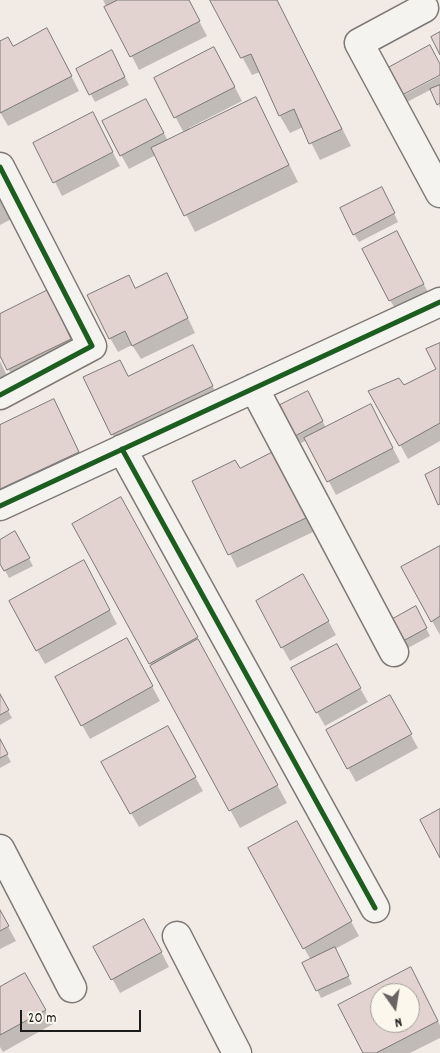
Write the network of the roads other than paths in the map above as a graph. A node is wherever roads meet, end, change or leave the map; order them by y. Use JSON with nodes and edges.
{"nodes":[{"id":1,"x":424,"y":8,"type":"dead end"},
{"id":2,"x":0,"y":167,"type":"edge"},
{"id":3,"x":440,"y":193,"type":"edge"},
{"id":4,"x":440,"y":302,"type":"edge"},
{"id":5,"x":254,"y":388,"type":"junction"},
{"id":6,"x":0,"y":395,"type":"edge"},
{"id":7,"x":122,"y":449,"type":"junction"},
{"id":8,"x":0,"y":506,"type":"edge"},
{"id":9,"x":394,"y":652,"type":"dead end"},
{"id":10,"x":0,"y":849,"type":"edge"},
{"id":11,"x":375,"y":908,"type":"dead end"},
{"id":12,"x":176,"y":936,"type":"dead end"},
{"id":13,"x":72,"y":988,"type":"dead end"},
{"id":14,"x":237,"y":1053,"type":"edge"}],
"edges":[{"from":1,"to":3,"type":"street"},
{"from":2,"to":6,"type":"street"},
{"from":4,"to":5,"type":"street"},
{"from":5,"to":7,"type":"street"},
{"from":5,"to":9,"type":"street"},
{"from":7,"to":8,"type":"street"},
{"from":7,"to":11,"type":"street"},
{"from":10,"to":13,"type":"street"},
{"from":12,"to":14,"type":"street"}]}
